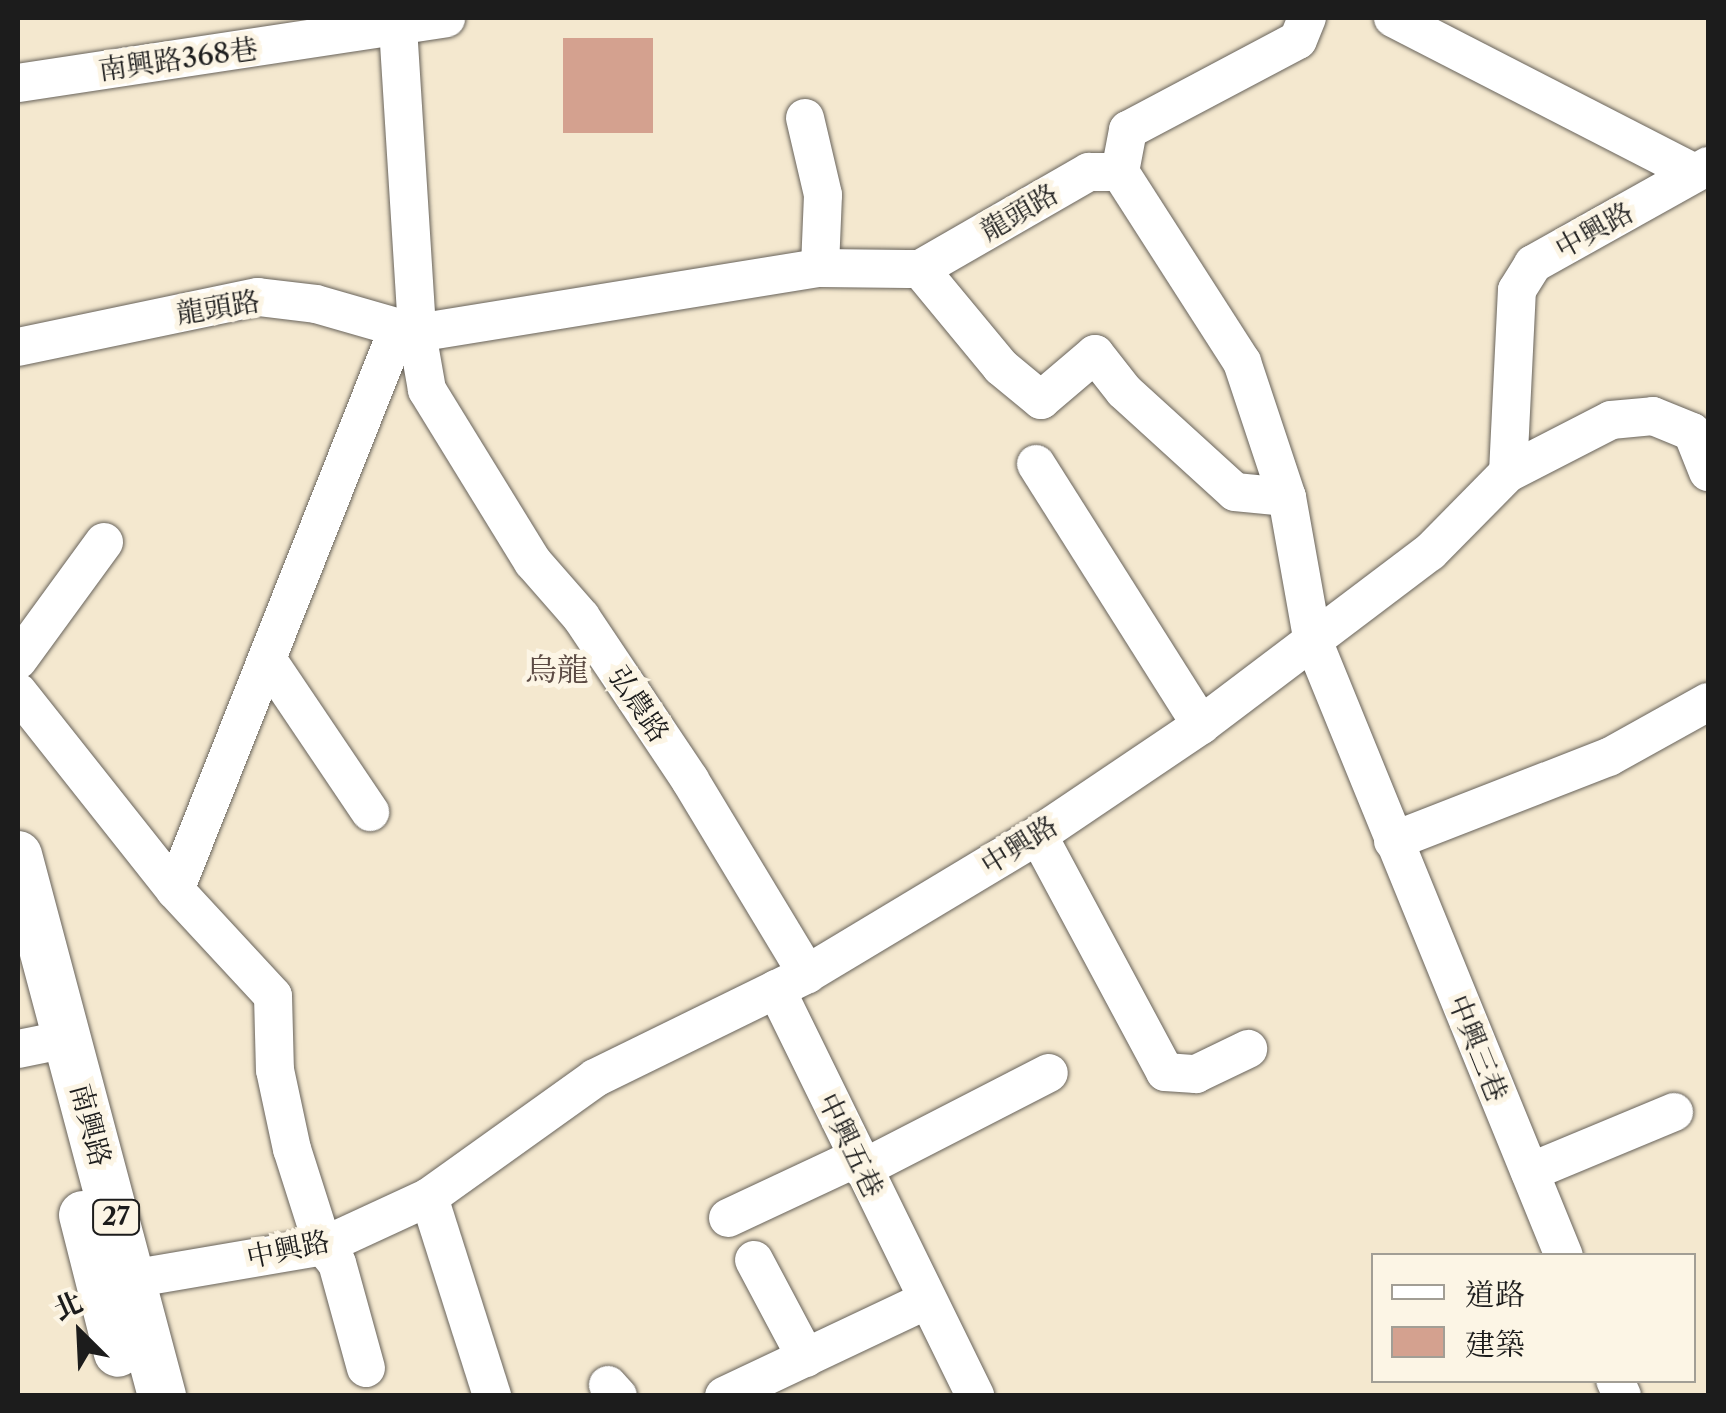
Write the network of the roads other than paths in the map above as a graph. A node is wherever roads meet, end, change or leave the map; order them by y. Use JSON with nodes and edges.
{"nodes":[{"id":1,"x":446,"y":18,"type":"edge"},
{"id":2,"x":1307,"y":18,"type":"edge"},
{"id":3,"x":1392,"y":18,"type":"edge"},
{"id":4,"x":395,"y":22,"type":"edge"},
{"id":5,"x":18,"y":82,"type":"edge"},
{"id":6,"x":805,"y":118,"type":"dead end"},
{"id":7,"x":1702,"y":170,"type":"edge"},
{"id":8,"x":1120,"y":172,"type":"junction"},
{"id":9,"x":820,"y":268,"type":"junction"},
{"id":10,"x":920,"y":269,"type":"junction"},
{"id":11,"x":407,"y":332,"type":"junction"},
{"id":12,"x":18,"y":347,"type":"edge"},
{"id":13,"x":1036,"y":464,"type":"dead end"},
{"id":14,"x":1708,"y":472,"type":"edge"},
{"id":15,"x":1508,"y":473,"type":"junction"},
{"id":16,"x":1286,"y":497,"type":"junction"},
{"id":17,"x":104,"y":542,"type":"dead end"},
{"id":18,"x":1312,"y":638,"type":"junction"},
{"id":19,"x":18,"y":660,"type":"edge"},
{"id":20,"x":269,"y":662,"type":"junction"},
{"id":21,"x":18,"y":692,"type":"edge"},
{"id":22,"x":1708,"y":702,"type":"edge"},
{"id":23,"x":1201,"y":725,"type":"junction"},
{"id":24,"x":370,"y":812,"type":"dead end"},
{"id":25,"x":1038,"y":835,"type":"junction"},
{"id":26,"x":1393,"y":842,"type":"junction"},
{"id":27,"x":18,"y":856,"type":"edge"},
{"id":28,"x":175,"y":890,"type":"junction"},
{"id":29,"x":18,"y":968,"type":"edge"},
{"id":30,"x":792,"y":982,"type":"junction"},
{"id":31,"x":42,"y":1044,"type":"edge"},
{"id":32,"x":1248,"y":1050,"type":"dead end"},
{"id":33,"x":1048,"y":1072,"type":"dead end"},
{"id":34,"x":1674,"y":1112,"type":"dead end"},
{"id":35,"x":859,"y":1163,"type":"junction"},
{"id":36,"x":1530,"y":1172,"type":"junction"},
{"id":37,"x":428,"y":1197,"type":"junction"},
{"id":38,"x":728,"y":1218,"type":"dead end"},
{"id":39,"x":323,"y":1246,"type":"junction"},
{"id":40,"x":1563,"y":1253,"type":"edge"},
{"id":41,"x":754,"y":1260,"type":"dead end"},
{"id":42,"x":116,"y":1281,"type":"junction"},
{"id":43,"x":928,"y":1300,"type":"junction"},
{"id":44,"x":806,"y":1358,"type":"junction"},
{"id":45,"x":366,"y":1368,"type":"dead end"},
{"id":46,"x":767,"y":1387,"type":"edge"},
{"id":47,"x":130,"y":1396,"type":"edge"},
{"id":48,"x":162,"y":1396,"type":"edge"},
{"id":49,"x":492,"y":1396,"type":"edge"},
{"id":50,"x":724,"y":1396,"type":"edge"},
{"id":51,"x":974,"y":1396,"type":"edge"}],
"edges":[{"from":1,"to":4,"type":"street","name":"南興路368巷"},
{"from":2,"to":8,"type":"street"},
{"from":3,"to":7,"type":"street"},
{"from":4,"to":5,"type":"street","name":"南興路368巷"},
{"from":4,"to":11,"type":"street"},
{"from":6,"to":9,"type":"street"},
{"from":7,"to":15,"type":"street","name":"中興路"},
{"from":8,"to":10,"type":"street","name":"龍頭路"},
{"from":8,"to":16,"type":"street"},
{"from":9,"to":10,"type":"street","name":"龍頭路"},
{"from":9,"to":11,"type":"street","name":"龍頭路"},
{"from":10,"to":16,"type":"street"},
{"from":11,"to":12,"type":"street","name":"龍頭路"},
{"from":11,"to":20,"type":"street"},
{"from":11,"to":30,"type":"street","name":"弘農路"},
{"from":13,"to":23,"type":"street"},
{"from":14,"to":15,"type":"street"},
{"from":15,"to":18,"type":"street","name":"中興路"},
{"from":16,"to":18,"type":"street"},
{"from":17,"to":19,"type":"street"},
{"from":18,"to":23,"type":"street","name":"中興路"},
{"from":18,"to":26,"type":"street","name":"中興三巷"},
{"from":20,"to":24,"type":"street"},
{"from":20,"to":28,"type":"street"},
{"from":21,"to":28,"type":"street"},
{"from":22,"to":26,"type":"street"},
{"from":23,"to":25,"type":"street","name":"中興路"},
{"from":25,"to":30,"type":"street","name":"中興路"},
{"from":25,"to":32,"type":"street"},
{"from":26,"to":36,"type":"street","name":"中興三巷"},
{"from":27,"to":31,"type":"main road","name":"南興路","number":"27"},
{"from":28,"to":39,"type":"street"},
{"from":29,"to":31,"type":"main road","name":"南興路","number":"27"},
{"from":30,"to":35,"type":"street","name":"中興五巷"},
{"from":30,"to":37,"type":"street","name":"中興路"},
{"from":31,"to":42,"type":"main road","name":"南興路","number":"27"},
{"from":33,"to":35,"type":"street"},
{"from":34,"to":36,"type":"street"},
{"from":35,"to":38,"type":"street"},
{"from":35,"to":43,"type":"street","name":"中興五巷"},
{"from":36,"to":40,"type":"street","name":"中興三巷"},
{"from":37,"to":39,"type":"street","name":"中興路"},
{"from":37,"to":49,"type":"street"},
{"from":39,"to":42,"type":"street","name":"中興路"},
{"from":39,"to":45,"type":"street"},
{"from":41,"to":44,"type":"street"},
{"from":42,"to":47,"type":"main road","name":"南興路","number":"27"},
{"from":42,"to":48,"type":"main road","name":"南興路","number":"27"},
{"from":43,"to":44,"type":"street"},
{"from":43,"to":51,"type":"street","name":"中興五巷"},
{"from":44,"to":46,"type":"street"},
{"from":46,"to":50,"type":"street"}]}
